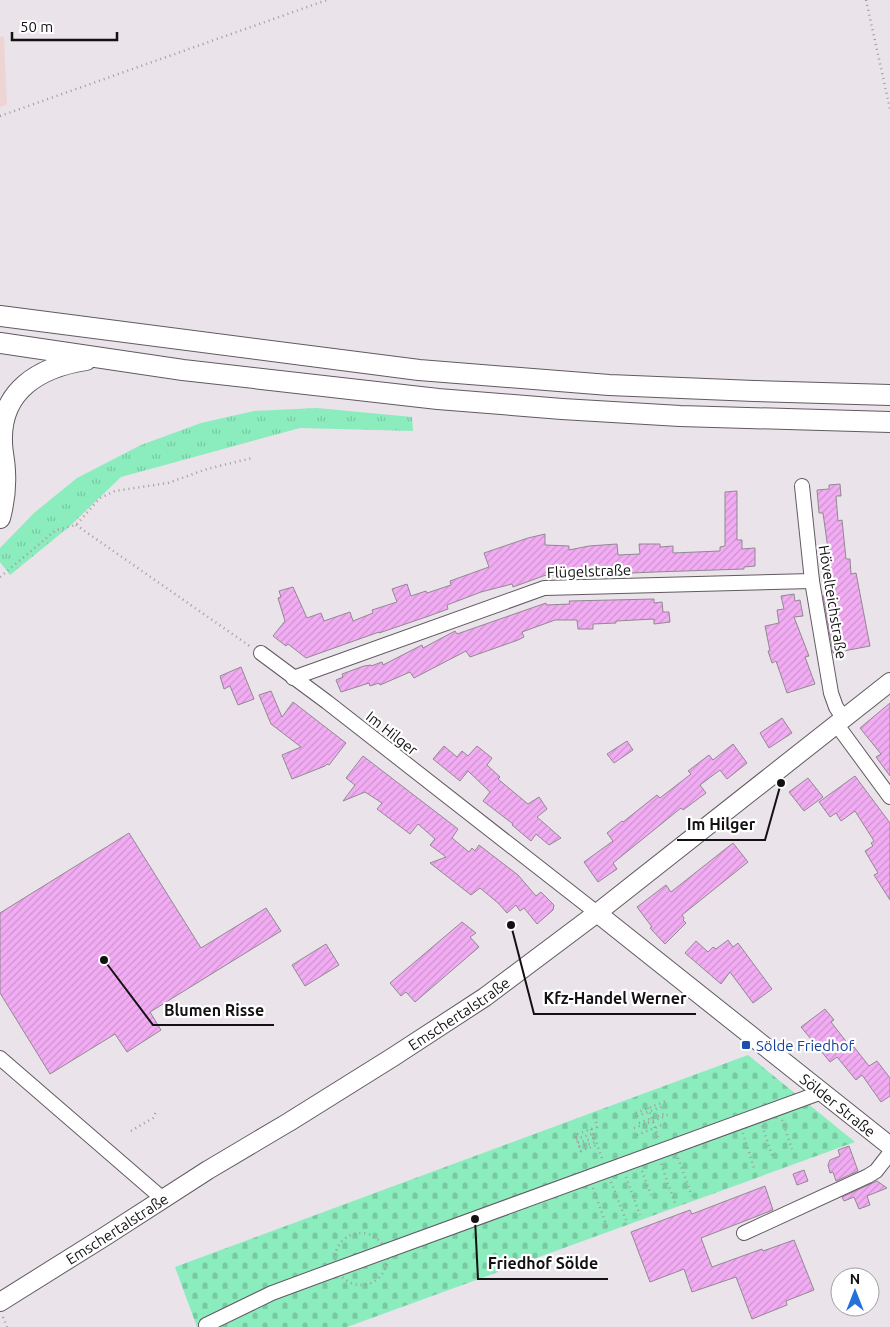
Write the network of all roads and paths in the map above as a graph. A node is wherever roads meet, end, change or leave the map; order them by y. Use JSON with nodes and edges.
{"nodes":[{"id":1,"x":327,"y":0,"type":"edge"},
{"id":2,"x":866,"y":0,"type":"edge"},
{"id":3,"x":890,"y":109,"type":"edge"},
{"id":4,"x":0,"y":116,"type":"edge"},
{"id":5,"x":0,"y":316,"type":"edge"},
{"id":6,"x":0,"y":343,"type":"edge"},
{"id":7,"x":101,"y":358,"type":"junction"},
{"id":8,"x":890,"y":395,"type":"edge"},
{"id":9,"x":890,"y":422,"type":"edge"},
{"id":10,"x":252,"y":458,"type":"dead end"},
{"id":11,"x":802,"y":486,"type":"dead end"},
{"id":12,"x":0,"y":518,"type":"edge"},
{"id":13,"x":76,"y":525,"type":"junction"},
{"id":14,"x":0,"y":577,"type":"edge"},
{"id":15,"x":812,"y":581,"type":"junction"},
{"id":16,"x":261,"y":653,"type":"joint"},
{"id":17,"x":293,"y":678,"type":"junction"},
{"id":18,"x":890,"y":682,"type":"edge"},
{"id":19,"x":841,"y":722,"type":"junction"},
{"id":20,"x":890,"y":797,"type":"edge"},
{"id":21,"x":597,"y":913,"type":"junction"},
{"id":22,"x":0,"y":1058,"type":"edge"},
{"id":23,"x":822,"y":1092,"type":"junction"},
{"id":24,"x":666,"y":1102,"type":"dead end"},
{"id":25,"x":664,"y":1106,"type":"dead end"},
{"id":26,"x":785,"y":1106,"type":"junction"},
{"id":27,"x":648,"y":1110,"type":"junction"},
{"id":28,"x":156,"y":1112,"type":"dead end"},
{"id":29,"x":636,"y":1114,"type":"dead end"},
{"id":30,"x":668,"y":1114,"type":"dead end"},
{"id":31,"x":754,"y":1118,"type":"junction"},
{"id":32,"x":652,"y":1120,"type":"junction"},
{"id":33,"x":596,"y":1122,"type":"dead end"},
{"id":34,"x":670,"y":1122,"type":"dead end"},
{"id":35,"x":639,"y":1123,"type":"dead end"},
{"id":36,"x":634,"y":1128,"type":"dead end"},
{"id":37,"x":655,"y":1128,"type":"junction"},
{"id":38,"x":131,"y":1131,"type":"dead end"},
{"id":39,"x":592,"y":1134,"type":"dead end"},
{"id":40,"x":637,"y":1135,"type":"dead end"},
{"id":41,"x":577,"y":1141,"type":"junction"},
{"id":42,"x":890,"y":1146,"type":"edge"},
{"id":43,"x":792,"y":1149,"type":"dead end"},
{"id":44,"x":665,"y":1150,"type":"junction"},
{"id":45,"x":890,"y":1153,"type":"edge"},
{"id":46,"x":773,"y":1158,"type":"dead end"},
{"id":47,"x":638,"y":1160,"type":"junction"},
{"id":48,"x":622,"y":1165,"type":"junction"},
{"id":49,"x":754,"y":1168,"type":"dead end"},
{"id":50,"x":589,"y":1177,"type":"junction"},
{"id":51,"x":650,"y":1195,"type":"dead end"},
{"id":52,"x":692,"y":1196,"type":"dead end"},
{"id":53,"x":163,"y":1198,"type":"junction"},
{"id":54,"x":675,"y":1203,"type":"dead end"},
{"id":55,"x":640,"y":1215,"type":"dead end"},
{"id":56,"x":607,"y":1227,"type":"dead end"},
{"id":57,"x":744,"y":1233,"type":"dead end"},
{"id":58,"x":0,"y":1302,"type":"edge"},
{"id":59,"x":206,"y":1324,"type":"dead end"}],
"edges":[{"from":1,"to":4,"type":"path"},
{"from":2,"to":3,"type":"path"},
{"from":5,"to":8,"type":"highway"},
{"from":6,"to":7,"type":"highway"},
{"from":7,"to":9,"type":"highway"},
{"from":7,"to":12,"type":"highway"},
{"from":10,"to":13,"type":"path"},
{"from":11,"to":15,"type":"street","name":"Hövelteichstraße"},
{"from":13,"to":14,"type":"path"},
{"from":13,"to":16,"type":"path"},
{"from":15,"to":17,"type":"street","name":"Flügelstraße"},
{"from":15,"to":19,"type":"street","name":"Hövelteichstraße"},
{"from":16,"to":17,"type":"street","name":"Im Hilger"},
{"from":17,"to":21,"type":"street","name":"Im Hilger"},
{"from":18,"to":19,"type":"main road","name":"Emschertalstraße"},
{"from":19,"to":20,"type":"street","name":"Hövelteichstraße"},
{"from":19,"to":21,"type":"main road","name":"Emschertalstraße"},
{"from":21,"to":23,"type":"main road","name":"Sölder Straße"},
{"from":21,"to":53,"type":"main road","name":"Emschertalstraße"},
{"from":22,"to":53,"type":"street"},
{"from":23,"to":26,"type":"street"},
{"from":23,"to":42,"type":"main road","name":"Sölder Straße"},
{"from":24,"to":27,"type":"path"},
{"from":25,"to":27,"type":"path"},
{"from":26,"to":31,"type":"street"},
{"from":26,"to":43,"type":"path"},
{"from":27,"to":29,"type":"path"},
{"from":27,"to":32,"type":"path"},
{"from":28,"to":38,"type":"path"},
{"from":30,"to":32,"type":"path"},
{"from":31,"to":44,"type":"street"},
{"from":31,"to":46,"type":"path"},
{"from":31,"to":49,"type":"path"},
{"from":32,"to":35,"type":"path"},
{"from":32,"to":36,"type":"path"},
{"from":32,"to":37,"type":"path"},
{"from":33,"to":41,"type":"path"},
{"from":34,"to":37,"type":"path"},
{"from":37,"to":40,"type":"path"},
{"from":37,"to":44,"type":"path"},
{"from":39,"to":41,"type":"path"},
{"from":41,"to":41,"type":"path"},
{"from":44,"to":47,"type":"street"},
{"from":44,"to":52,"type":"path"},
{"from":44,"to":54,"type":"path"},
{"from":45,"to":57,"type":"street"},
{"from":47,"to":48,"type":"street"},
{"from":47,"to":51,"type":"path"},
{"from":48,"to":50,"type":"street"},
{"from":48,"to":55,"type":"path"},
{"from":50,"to":56,"type":"path"},
{"from":50,"to":59,"type":"street"},
{"from":53,"to":58,"type":"main road","name":"Emschertalstraße"}]}
